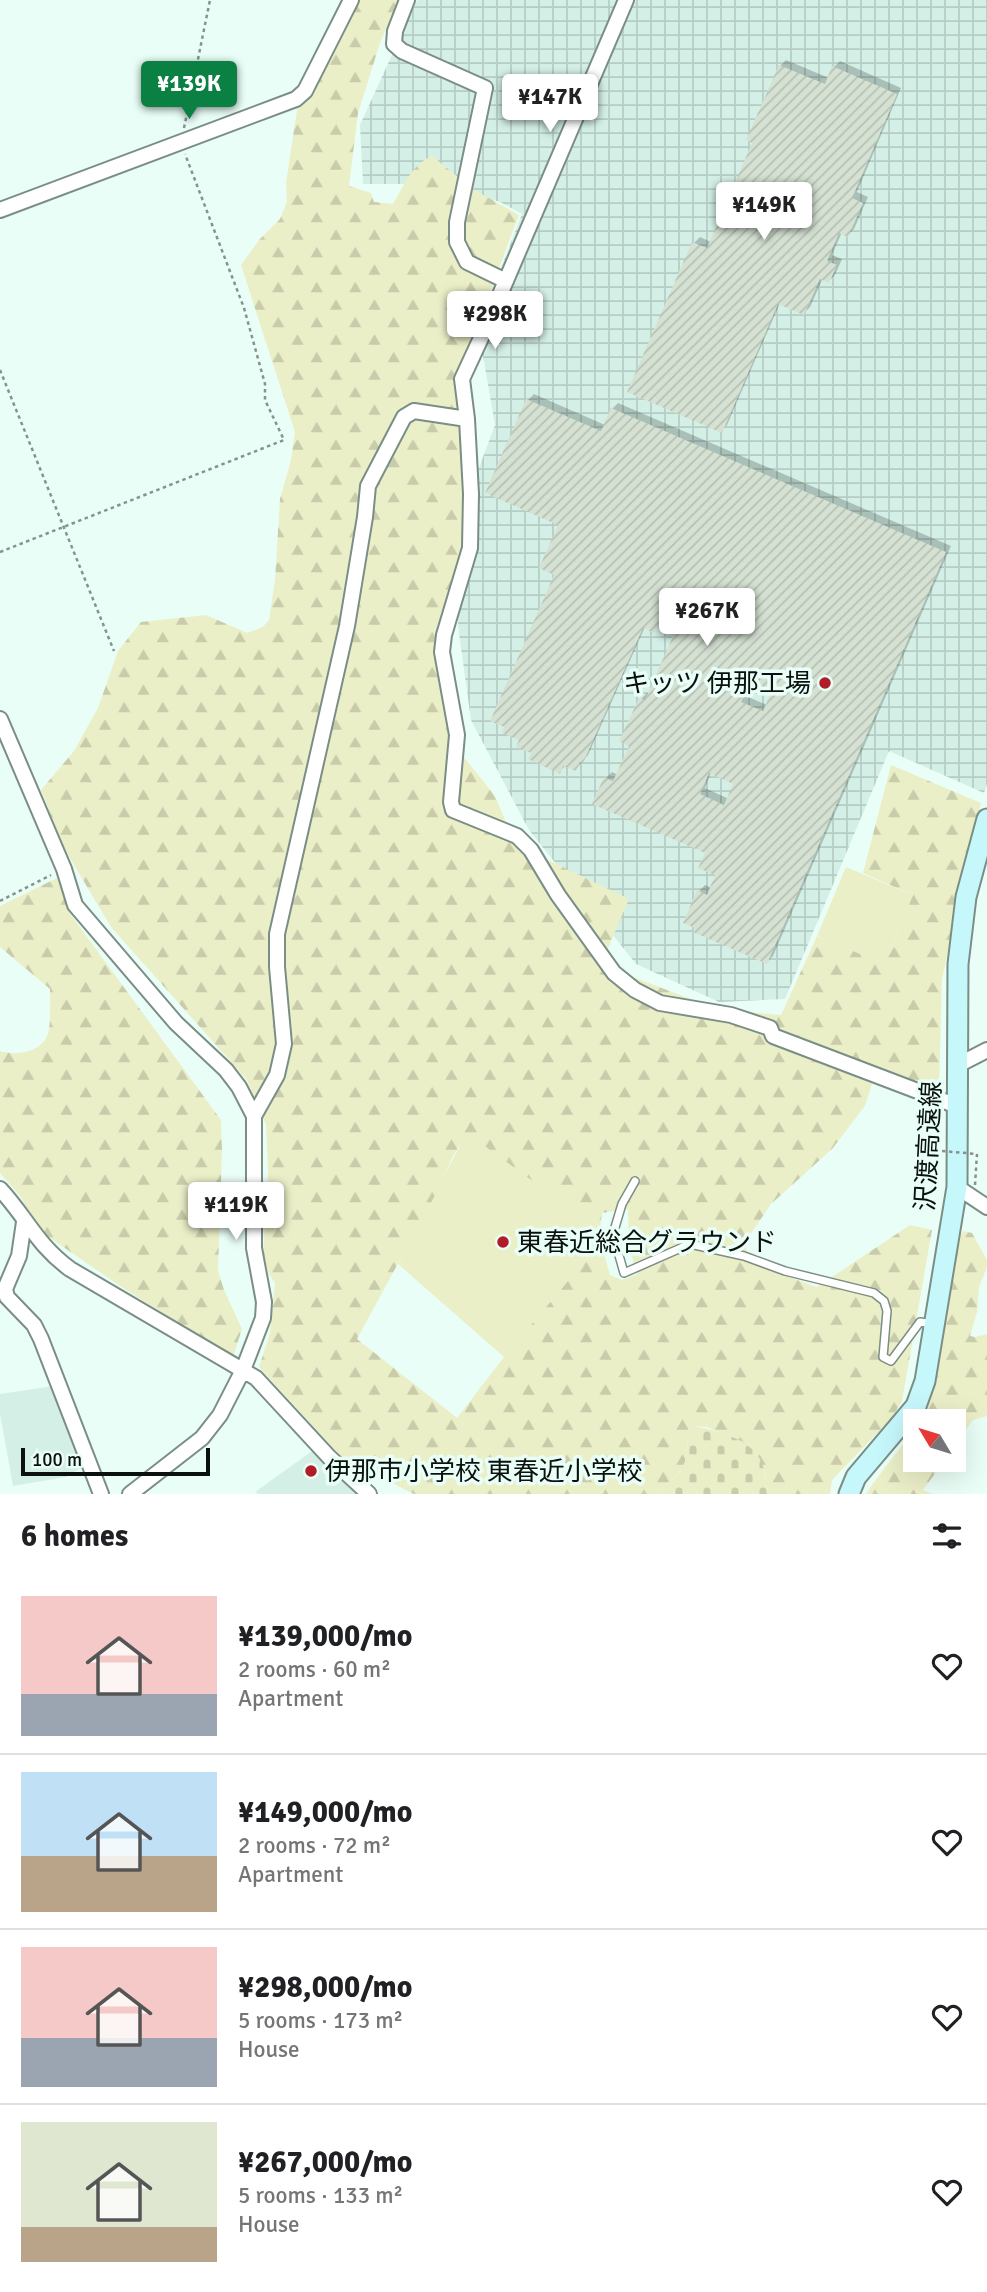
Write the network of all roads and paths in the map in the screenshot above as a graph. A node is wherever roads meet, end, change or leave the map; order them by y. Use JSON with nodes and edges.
{"nodes":[{"id":1,"x":211,"y":0,"type":"edge"},
{"id":2,"x":351,"y":0,"type":"edge"},
{"id":3,"x":407,"y":0,"type":"edge"},
{"id":4,"x":626,"y":0,"type":"edge"},
{"id":5,"x":181,"y":143,"type":"junction"},
{"id":6,"x":0,"y":210,"type":"edge"},
{"id":7,"x":506,"y":281,"type":"junction"},
{"id":8,"x":0,"y":370,"type":"edge"},
{"id":9,"x":467,"y":419,"type":"junction"},
{"id":10,"x":64,"y":527,"type":"junction"},
{"id":11,"x":0,"y":552,"type":"edge"},
{"id":12,"x":114,"y":650,"type":"dead end"},
{"id":13,"x":0,"y":719,"type":"edge"},
{"id":14,"x":987,"y":819,"type":"edge"},
{"id":15,"x":981,"y":865,"type":"edge"},
{"id":16,"x":64,"y":869,"type":"junction"},
{"id":17,"x":0,"y":901,"type":"edge"},
{"id":18,"x":987,"y":1050,"type":"edge"},
{"id":19,"x":958,"y":1065,"type":"junction"},
{"id":20,"x":957,"y":1106,"type":"junction"},
{"id":21,"x":254,"y":1116,"type":"junction"},
{"id":22,"x":942,"y":1151,"type":"dead end"},
{"id":23,"x":635,"y":1181,"type":"dead end"},
{"id":24,"x":966,"y":1186,"type":"junction"},
{"id":25,"x":0,"y":1189,"type":"edge"},
{"id":26,"x":987,"y":1207,"type":"edge"},
{"id":27,"x":24,"y":1222,"type":"junction"},
{"id":28,"x":934,"y":1325,"type":"junction"},
{"id":29,"x":243,"y":1370,"type":"junction"},
{"id":30,"x":101,"y":1494,"type":"edge"},
{"id":31,"x":130,"y":1494,"type":"edge"},
{"id":32,"x":369,"y":1494,"type":"edge"},
{"id":33,"x":849,"y":1494,"type":"edge"}],
"edges":[{"from":1,"to":5,"type":"path"},
{"from":2,"to":5,"type":"street"},
{"from":3,"to":7,"type":"street"},
{"from":4,"to":7,"type":"street"},
{"from":5,"to":6,"type":"street"},
{"from":5,"to":10,"type":"path"},
{"from":7,"to":9,"type":"street"},
{"from":8,"to":10,"type":"path"},
{"from":9,"to":20,"type":"street"},
{"from":9,"to":21,"type":"street"},
{"from":10,"to":11,"type":"path"},
{"from":10,"to":12,"type":"path"},
{"from":13,"to":16,"type":"street"},
{"from":14,"to":15,"type":"main road","name":"沢渡高遠線"},
{"from":15,"to":19,"type":"main road","name":"沢渡高遠線"},
{"from":16,"to":17,"type":"path"},
{"from":16,"to":21,"type":"street"},
{"from":18,"to":19,"type":"street"},
{"from":19,"to":20,"type":"main road","name":"沢渡高遠線"},
{"from":20,"to":24,"type":"main road","name":"沢渡高遠線"},
{"from":21,"to":29,"type":"street"},
{"from":22,"to":24,"type":"path","bridge":true},
{"from":23,"to":28,"type":"lane"},
{"from":24,"to":26,"type":"street"},
{"from":24,"to":28,"type":"main road","name":"沢渡高遠線"},
{"from":25,"to":27,"type":"street"},
{"from":27,"to":29,"type":"street"},
{"from":27,"to":30,"type":"street"},
{"from":28,"to":33,"type":"main road","name":"沢渡高遠線"},
{"from":29,"to":31,"type":"street"},
{"from":29,"to":32,"type":"street"}]}
